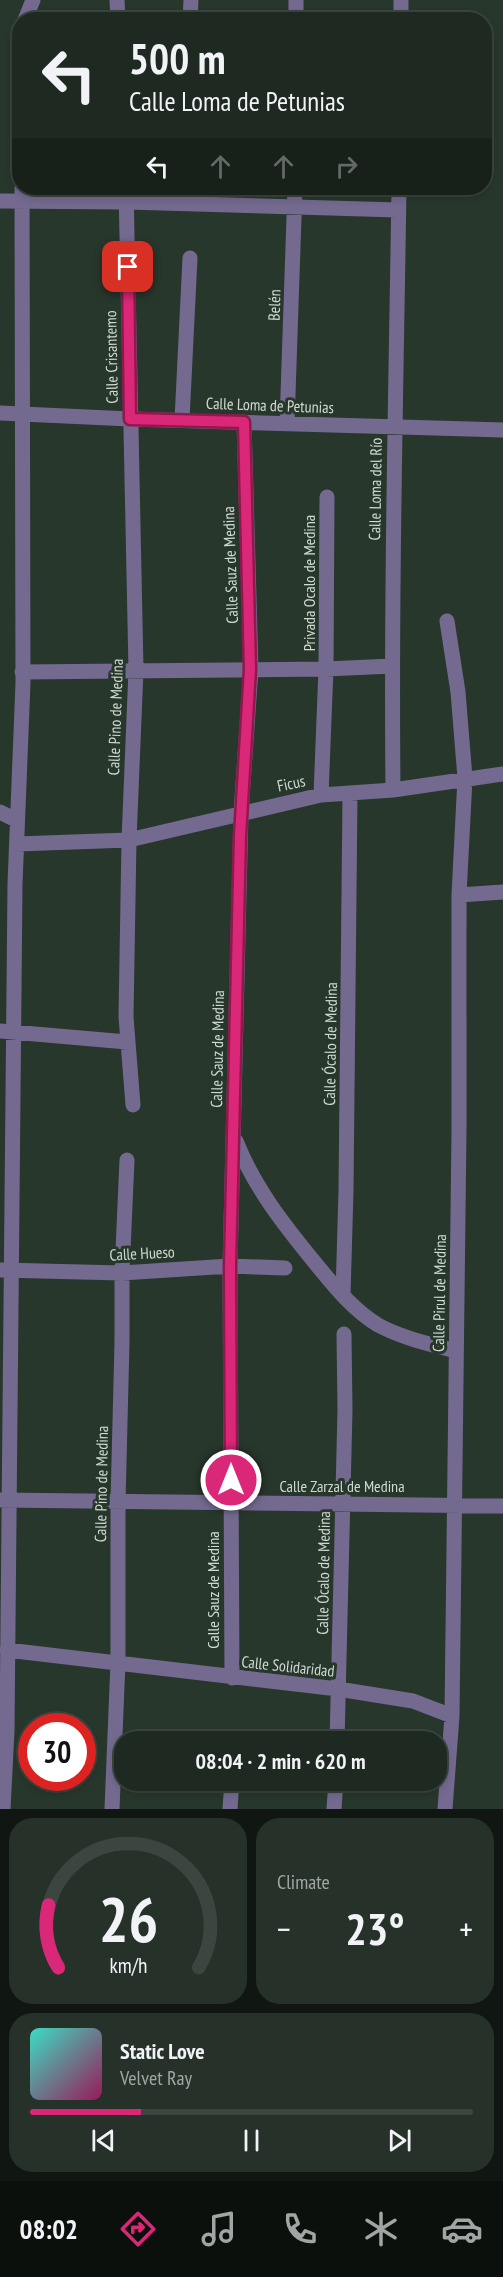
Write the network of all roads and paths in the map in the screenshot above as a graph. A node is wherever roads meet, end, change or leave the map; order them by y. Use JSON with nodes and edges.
{"nodes":[{"id":1,"x":19,"y":195,"type":"edge"},
{"id":2,"x":22,"y":195,"type":"edge"},
{"id":3,"x":127,"y":195,"type":"edge"},
{"id":4,"x":188,"y":195,"type":"edge"},
{"id":5,"x":295,"y":195,"type":"edge"},
{"id":6,"x":399,"y":195,"type":"edge"},
{"id":7,"x":0,"y":201,"type":"edge"},
{"id":8,"x":188,"y":204,"type":"junction"},
{"id":9,"x":295,"y":206,"type":"junction"},
{"id":10,"x":398,"y":210,"type":"junction"},
{"id":11,"x":190,"y":258,"type":"dead end"},
{"id":12,"x":0,"y":413,"type":"edge"},
{"id":13,"x":21,"y":414,"type":"junction"},
{"id":14,"x":130,"y":419,"type":"junction"},
{"id":15,"x":182,"y":420,"type":"junction"},
{"id":16,"x":244,"y":422,"type":"junction"},
{"id":17,"x":287,"y":424,"type":"junction"},
{"id":18,"x":394,"y":427,"type":"junction"},
{"id":19,"x":503,"y":430,"type":"edge"},
{"id":20,"x":327,"y":497,"type":"dead end"},
{"id":21,"x":447,"y":621,"type":"dead end"},
{"id":22,"x":392,"y":666,"type":"junction"},
{"id":23,"x":250,"y":669,"type":"junction"},
{"id":24,"x":326,"y":669,"type":"junction"},
{"id":25,"x":136,"y":670,"type":"junction"},
{"id":26,"x":22,"y":672,"type":"junction"},
{"id":27,"x":503,"y":774,"type":"edge"},
{"id":28,"x":465,"y":778,"type":"junction"},
{"id":29,"x":393,"y":790,"type":"junction"},
{"id":30,"x":350,"y":794,"type":"junction"},
{"id":31,"x":321,"y":795,"type":"junction"},
{"id":32,"x":0,"y":812,"type":"edge"},
{"id":33,"x":241,"y":813,"type":"junction"},
{"id":34,"x":16,"y":820,"type":"junction"},
{"id":35,"x":129,"y":840,"type":"junction"},
{"id":36,"x":17,"y":843,"type":"junction"},
{"id":37,"x":7,"y":885,"type":"edge"},
{"id":38,"x":503,"y":892,"type":"edge"},
{"id":39,"x":459,"y":895,"type":"junction"},
{"id":40,"x":7,"y":1031,"type":"edge"},
{"id":41,"x":128,"y":1042,"type":"junction"},
{"id":42,"x":133,"y":1105,"type":"dead end"},
{"id":43,"x":233,"y":1135,"type":"junction"},
{"id":44,"x":127,"y":1160,"type":"dead end"},
{"id":45,"x":230,"y":1266,"type":"junction"},
{"id":46,"x":285,"y":1268,"type":"dead end"},
{"id":47,"x":6,"y":1270,"type":"edge"},
{"id":48,"x":122,"y":1273,"type":"junction"},
{"id":49,"x":343,"y":1294,"type":"junction"},
{"id":50,"x":344,"y":1334,"type":"dead end"},
{"id":51,"x":456,"y":1351,"type":"junction"},
{"id":52,"x":4,"y":1499,"type":"edge"},
{"id":53,"x":118,"y":1502,"type":"junction"},
{"id":54,"x":231,"y":1503,"type":"junction"},
{"id":55,"x":343,"y":1504,"type":"junction"},
{"id":56,"x":453,"y":1505,"type":"junction"},
{"id":57,"x":503,"y":1506,"type":"edge"},
{"id":58,"x":7,"y":1650,"type":"junction"},
{"id":59,"x":118,"y":1662,"type":"junction"},
{"id":60,"x":3,"y":1675,"type":"edge"},
{"id":61,"x":232,"y":1678,"type":"junction"},
{"id":62,"x":338,"y":1689,"type":"junction"},
{"id":63,"x":452,"y":1716,"type":"junction"},
{"id":64,"x":119,"y":1731,"type":"edge"},
{"id":65,"x":337,"y":1731,"type":"edge"},
{"id":66,"x":115,"y":1791,"type":"edge"},
{"id":67,"x":231,"y":1791,"type":"edge"},
{"id":68,"x":335,"y":1791,"type":"edge"},
{"id":69,"x":3,"y":1809,"type":"edge"},
{"id":70,"x":112,"y":1809,"type":"edge"},
{"id":71,"x":230,"y":1809,"type":"edge"},
{"id":72,"x":334,"y":1809,"type":"edge"},
{"id":73,"x":446,"y":1809,"type":"edge"}],
"edges":[{"from":1,"to":7,"type":"street"},
{"from":2,"to":13,"type":"street"},
{"from":3,"to":8,"type":"street"},
{"from":3,"to":14,"type":"street","name":"Calle Crisantemo"},
{"from":4,"to":8,"type":"street"},
{"from":5,"to":9,"type":"street","name":"Belén"},
{"from":6,"to":10,"type":"street","name":"Calle Loma del Río"},
{"from":8,"to":9,"type":"street"},
{"from":9,"to":10,"type":"street"},
{"from":9,"to":17,"type":"street","name":"Belén"},
{"from":10,"to":18,"type":"street","name":"Calle Loma del Río"},
{"from":11,"to":15,"type":"street"},
{"from":12,"to":13,"type":"street","name":"Calle Loma de Petunias"},
{"from":13,"to":14,"type":"street","name":"Calle Loma de Petunias"},
{"from":13,"to":26,"type":"street"},
{"from":14,"to":15,"type":"street","name":"Calle Loma de Petunias"},
{"from":14,"to":25,"type":"street","name":"Calle Pino de Medina"},
{"from":15,"to":16,"type":"street","name":"Calle Loma de Petunias"},
{"from":16,"to":17,"type":"street","name":"Calle Loma de Petunias"},
{"from":16,"to":23,"type":"street","name":"Calle Sauz de Medina"},
{"from":17,"to":18,"type":"street","name":"Calle Loma de Petunias"},
{"from":18,"to":19,"type":"street","name":"Calle Loma de Petunias"},
{"from":18,"to":22,"type":"street","name":"Calle Loma del Río"},
{"from":20,"to":24,"type":"street","name":"Privada Ocalo de Medina"},
{"from":21,"to":28,"type":"street","name":"Calle Pirul de Medina"},
{"from":22,"to":24,"type":"street"},
{"from":22,"to":29,"type":"street","name":"Calle Loma del Río"},
{"from":23,"to":24,"type":"street"},
{"from":23,"to":25,"type":"street"},
{"from":23,"to":33,"type":"street","name":"Calle Sauz de Medina"},
{"from":24,"to":31,"type":"street","name":"Privada Ocalo de Medina"},
{"from":25,"to":26,"type":"street"},
{"from":25,"to":35,"type":"street","name":"Calle Pino de Medina"},
{"from":26,"to":34,"type":"street"},
{"from":27,"to":28,"type":"street","name":"Ficus"},
{"from":28,"to":29,"type":"street","name":"Ficus"},
{"from":28,"to":39,"type":"street","name":"Calle Pirul de Medina"},
{"from":29,"to":30,"type":"street","name":"Ficus"},
{"from":30,"to":31,"type":"street","name":"Ficus"},
{"from":30,"to":49,"type":"street","name":"Calle Ócalo de Medina"},
{"from":31,"to":33,"type":"street","name":"Ficus"},
{"from":32,"to":34,"type":"street"},
{"from":33,"to":35,"type":"street","name":"Ficus"},
{"from":33,"to":43,"type":"street","name":"Calle Sauz de Medina"},
{"from":34,"to":36,"type":"street"},
{"from":35,"to":36,"type":"street","name":"Ficus"},
{"from":35,"to":41,"type":"street","name":"Calle Pino de Medina"},
{"from":36,"to":37,"type":"street"},
{"from":37,"to":40,"type":"street"},
{"from":38,"to":39,"type":"street"},
{"from":39,"to":51,"type":"street","name":"Calle Pirul de Medina"},
{"from":40,"to":41,"type":"street"},
{"from":40,"to":47,"type":"street"},
{"from":41,"to":42,"type":"street","name":"Calle Pino de Medina"},
{"from":43,"to":45,"type":"street","name":"Calle Sauz de Medina"},
{"from":43,"to":49,"type":"street"},
{"from":44,"to":48,"type":"street","name":"Calle Pino de Medina"},
{"from":45,"to":46,"type":"street","name":"Calle Hueso"},
{"from":45,"to":48,"type":"street","name":"Calle Hueso"},
{"from":45,"to":54,"type":"street","name":"Calle Sauz de Medina"},
{"from":47,"to":48,"type":"street","name":"Calle Hueso"},
{"from":47,"to":52,"type":"street"},
{"from":48,"to":53,"type":"street","name":"Calle Pino de Medina"},
{"from":49,"to":51,"type":"street"},
{"from":50,"to":55,"type":"street","name":"Calle Ócalo de Medina"},
{"from":51,"to":56,"type":"street","name":"Calle Pirul de Medina"},
{"from":52,"to":53,"type":"street","name":"Calle Zarzal de Medina"},
{"from":52,"to":58,"type":"street"},
{"from":53,"to":54,"type":"street","name":"Calle Zarzal de Medina"},
{"from":53,"to":59,"type":"street","name":"Calle Pino de Medina"},
{"from":54,"to":55,"type":"street","name":"Calle Zarzal de Medina"},
{"from":54,"to":61,"type":"street","name":"Calle Sauz de Medina"},
{"from":55,"to":56,"type":"street","name":"Calle Zarzal de Medina"},
{"from":55,"to":62,"type":"street","name":"Calle Ócalo de Medina"},
{"from":56,"to":57,"type":"street","name":"Calle Zarzal de Medina"},
{"from":56,"to":63,"type":"street","name":"Calle Pirul de Medina"},
{"from":58,"to":59,"type":"street","name":"Calle Solidaridad"},
{"from":58,"to":60,"type":"street"},
{"from":59,"to":61,"type":"street","name":"Calle Solidaridad"},
{"from":59,"to":64,"type":"street","name":"Calle Pino de Medina"},
{"from":60,"to":69,"type":"street"},
{"from":61,"to":62,"type":"street","name":"Calle Solidaridad"},
{"from":62,"to":63,"type":"street","name":"Calle Solidaridad"},
{"from":62,"to":65,"type":"street","name":"Calle Ócalo de Medina"},
{"from":63,"to":73,"type":"street","name":"Calle Pirul de Medina"},
{"from":66,"to":70,"type":"street","name":"Calle Pino de Medina"},
{"from":67,"to":71,"type":"street"},
{"from":68,"to":72,"type":"street"}]}
